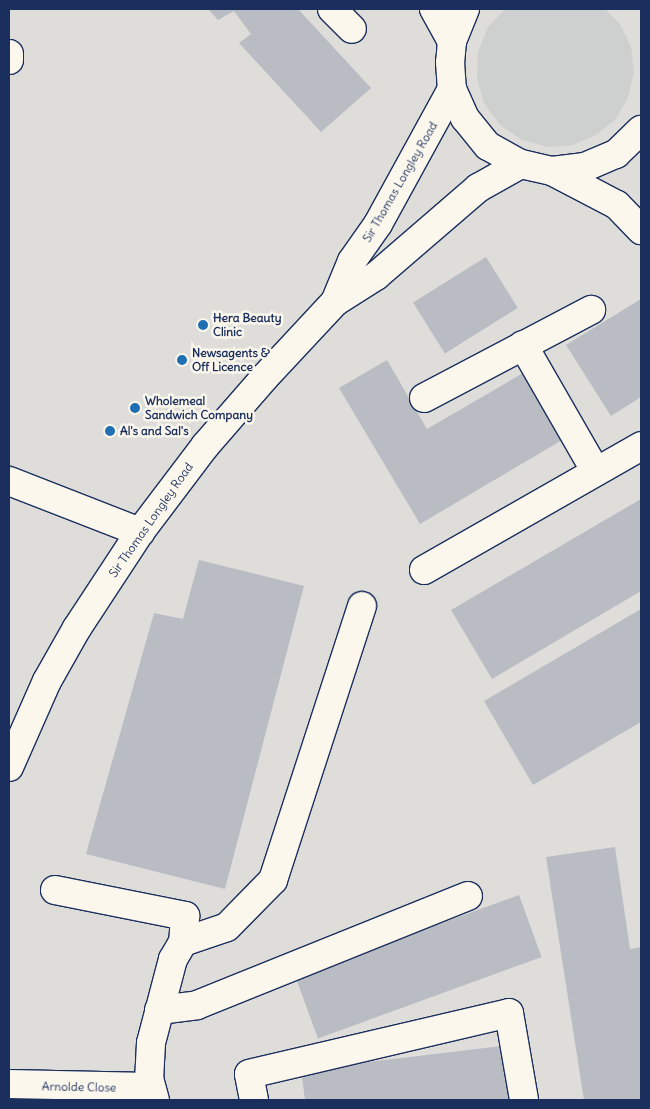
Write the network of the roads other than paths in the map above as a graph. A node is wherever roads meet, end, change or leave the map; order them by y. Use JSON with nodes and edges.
{"nodes":[{"id":1,"x":332,"y":9,"type":"edge"},
{"id":2,"x":434,"y":9,"type":"edge"},
{"id":3,"x":465,"y":9,"type":"edge"},
{"id":4,"x":352,"y":30,"type":"dead end"},
{"id":5,"x":452,"y":41,"type":"junction"},
{"id":6,"x":9,"y":54,"type":"edge"},
{"id":7,"x":9,"y":60,"type":"edge"},
{"id":8,"x":452,"y":89,"type":"junction"},
{"id":9,"x":641,"y":130,"type":"edge"},
{"id":10,"x":521,"y":164,"type":"junction"},
{"id":11,"x":552,"y":171,"type":"junction"},
{"id":12,"x":641,"y":230,"type":"edge"},
{"id":13,"x":335,"y":302,"type":"junction"},
{"id":14,"x":591,"y":310,"type":"dead end"},
{"id":15,"x":523,"y":345,"type":"junction"},
{"id":16,"x":424,"y":398,"type":"dead end"},
{"id":17,"x":641,"y":446,"type":"edge"},
{"id":18,"x":596,"y":472,"type":"junction"},
{"id":19,"x":9,"y":481,"type":"edge"},
{"id":20,"x":140,"y":532,"type":"junction"},
{"id":21,"x":424,"y":570,"type":"dead end"},
{"id":22,"x":362,"y":606,"type":"dead end"},
{"id":23,"x":9,"y":766,"type":"edge"},
{"id":24,"x":55,"y":890,"type":"dead end"},
{"id":25,"x":468,"y":896,"type":"dead end"},
{"id":26,"x":178,"y":951,"type":"junction"},
{"id":27,"x":159,"y":1010,"type":"junction"},
{"id":28,"x":9,"y":1084,"type":"edge"},
{"id":29,"x":153,"y":1094,"type":"edge"},
{"id":30,"x":254,"y":1100,"type":"edge"},
{"id":31,"x":524,"y":1100,"type":"edge"}],
"edges":[{"from":1,"to":4,"type":"street"},
{"from":2,"to":5,"type":"street"},
{"from":3,"to":5,"type":"street"},
{"from":5,"to":8,"type":"street"},
{"from":6,"to":7,"type":"street"},
{"from":8,"to":10,"type":"street"},
{"from":8,"to":13,"type":"street","name":"Sir Thomas Longley Road"},
{"from":9,"to":11,"type":"street"},
{"from":10,"to":11,"type":"street"},
{"from":10,"to":13,"type":"street","name":"Sir Thomas Longley Road"},
{"from":11,"to":12,"type":"street"},
{"from":13,"to":20,"type":"street","name":"Sir Thomas Longley Road"},
{"from":14,"to":15,"type":"street"},
{"from":15,"to":16,"type":"street"},
{"from":15,"to":18,"type":"street"},
{"from":17,"to":18,"type":"street"},
{"from":18,"to":21,"type":"street"},
{"from":19,"to":20,"type":"street"},
{"from":20,"to":23,"type":"street","name":"Sir Thomas Longley Road"},
{"from":22,"to":26,"type":"street"},
{"from":24,"to":26,"type":"street","name":"Arnolde Close"},
{"from":25,"to":27,"type":"street"},
{"from":26,"to":27,"type":"street","name":"Arnolde Close"},
{"from":27,"to":29,"type":"street","name":"Arnolde Close"},
{"from":28,"to":29,"type":"street","name":"Arnolde Close"},
{"from":30,"to":31,"type":"street"}]}
